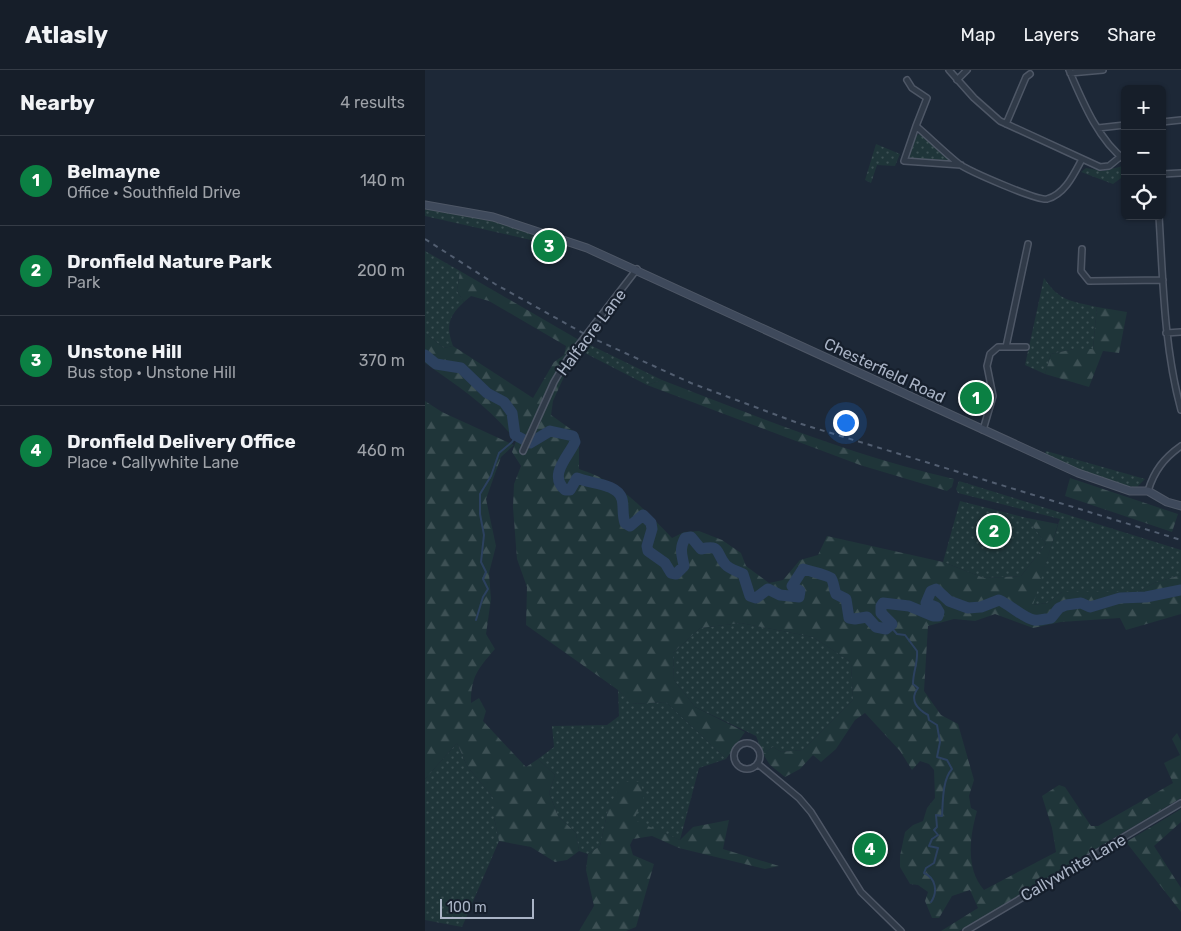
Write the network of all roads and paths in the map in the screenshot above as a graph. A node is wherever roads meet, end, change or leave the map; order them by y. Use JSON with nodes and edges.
{"nodes":[{"id":1,"x":949,"y":70,"type":"edge"},
{"id":2,"x":967,"y":70,"type":"edge"},
{"id":3,"x":1103,"y":70,"type":"edge"},
{"id":4,"x":1069,"y":72,"type":"edge"},
{"id":5,"x":1030,"y":74,"type":"dead end"},
{"id":6,"x":907,"y":80,"type":"dead end"},
{"id":7,"x":957,"y":80,"type":"junction"},
{"id":8,"x":1181,"y":120,"type":"edge"},
{"id":9,"x":1166,"y":122,"type":"edge"},
{"id":10,"x":1006,"y":124,"type":"junction"},
{"id":11,"x":1121,"y":125,"type":"edge"},
{"id":12,"x":916,"y":126,"type":"junction"},
{"id":13,"x":1098,"y":128,"type":"junction"},
{"id":14,"x":1121,"y":157,"type":"edge"},
{"id":15,"x":1082,"y":159,"type":"junction"},
{"id":16,"x":1121,"y":160,"type":"edge"},
{"id":17,"x":961,"y":165,"type":"junction"},
{"id":18,"x":1166,"y":174,"type":"edge"},
{"id":19,"x":1181,"y":174,"type":"edge"},
{"id":20,"x":425,"y":206,"type":"edge"},
{"id":21,"x":1159,"y":220,"type":"edge"},
{"id":22,"x":1028,"y":244,"type":"dead end"},
{"id":23,"x":1082,"y":249,"type":"dead end"},
{"id":24,"x":637,"y":269,"type":"junction"},
{"id":25,"x":1163,"y":280,"type":"junction"},
{"id":26,"x":1181,"y":332,"type":"edge"},
{"id":27,"x":1166,"y":333,"type":"junction"},
{"id":28,"x":1006,"y":346,"type":"junction"},
{"id":29,"x":1026,"y":347,"type":"dead end"},
{"id":30,"x":1181,"y":410,"type":"edge"},
{"id":31,"x":983,"y":430,"type":"junction"},
{"id":32,"x":1181,"y":446,"type":"edge"},
{"id":33,"x":524,"y":449,"type":"dead end"},
{"id":34,"x":1148,"y":491,"type":"junction"},
{"id":35,"x":1181,"y":506,"type":"edge"},
{"id":36,"x":758,"y":764,"type":"junction"},
{"id":37,"x":1181,"y":803,"type":"edge"},
{"id":38,"x":901,"y":931,"type":"edge"},
{"id":39,"x":965,"y":931,"type":"edge"}],
"edges":[{"from":1,"to":7,"type":"street"},
{"from":2,"to":7,"type":"street"},
{"from":3,"to":4,"type":"street"},
{"from":4,"to":13,"type":"street"},
{"from":5,"to":10,"type":"street"},
{"from":6,"to":12,"type":"street"},
{"from":7,"to":10,"type":"street"},
{"from":8,"to":9,"type":"street"},
{"from":10,"to":15,"type":"street"},
{"from":11,"to":13,"type":"street"},
{"from":12,"to":17,"type":"street"},
{"from":12,"to":17,"type":"street"},
{"from":13,"to":14,"type":"street"},
{"from":15,"to":16,"type":"street"},
{"from":15,"to":17,"type":"street"},
{"from":18,"to":19,"type":"street"},
{"from":20,"to":24,"type":"main road","name":"Chesterfield Road"},
{"from":21,"to":25,"type":"street"},
{"from":22,"to":28,"type":"street"},
{"from":23,"to":25,"type":"street"},
{"from":24,"to":31,"type":"main road","name":"Chesterfield Road"},
{"from":24,"to":33,"type":"street","name":"Halfacre Lane"},
{"from":25,"to":27,"type":"street"},
{"from":26,"to":27,"type":"street"},
{"from":27,"to":30,"type":"street"},
{"from":28,"to":29,"type":"street"},
{"from":28,"to":31,"type":"street"},
{"from":31,"to":34,"type":"main road","name":"Chesterfield Road"},
{"from":32,"to":34,"type":"street"},
{"from":34,"to":35,"type":"main road","name":"Chesterfield Road"},
{"from":36,"to":36,"type":"street"},
{"from":36,"to":38,"type":"street"},
{"from":37,"to":39,"type":"street","name":"Callywhite Lane"}]}
